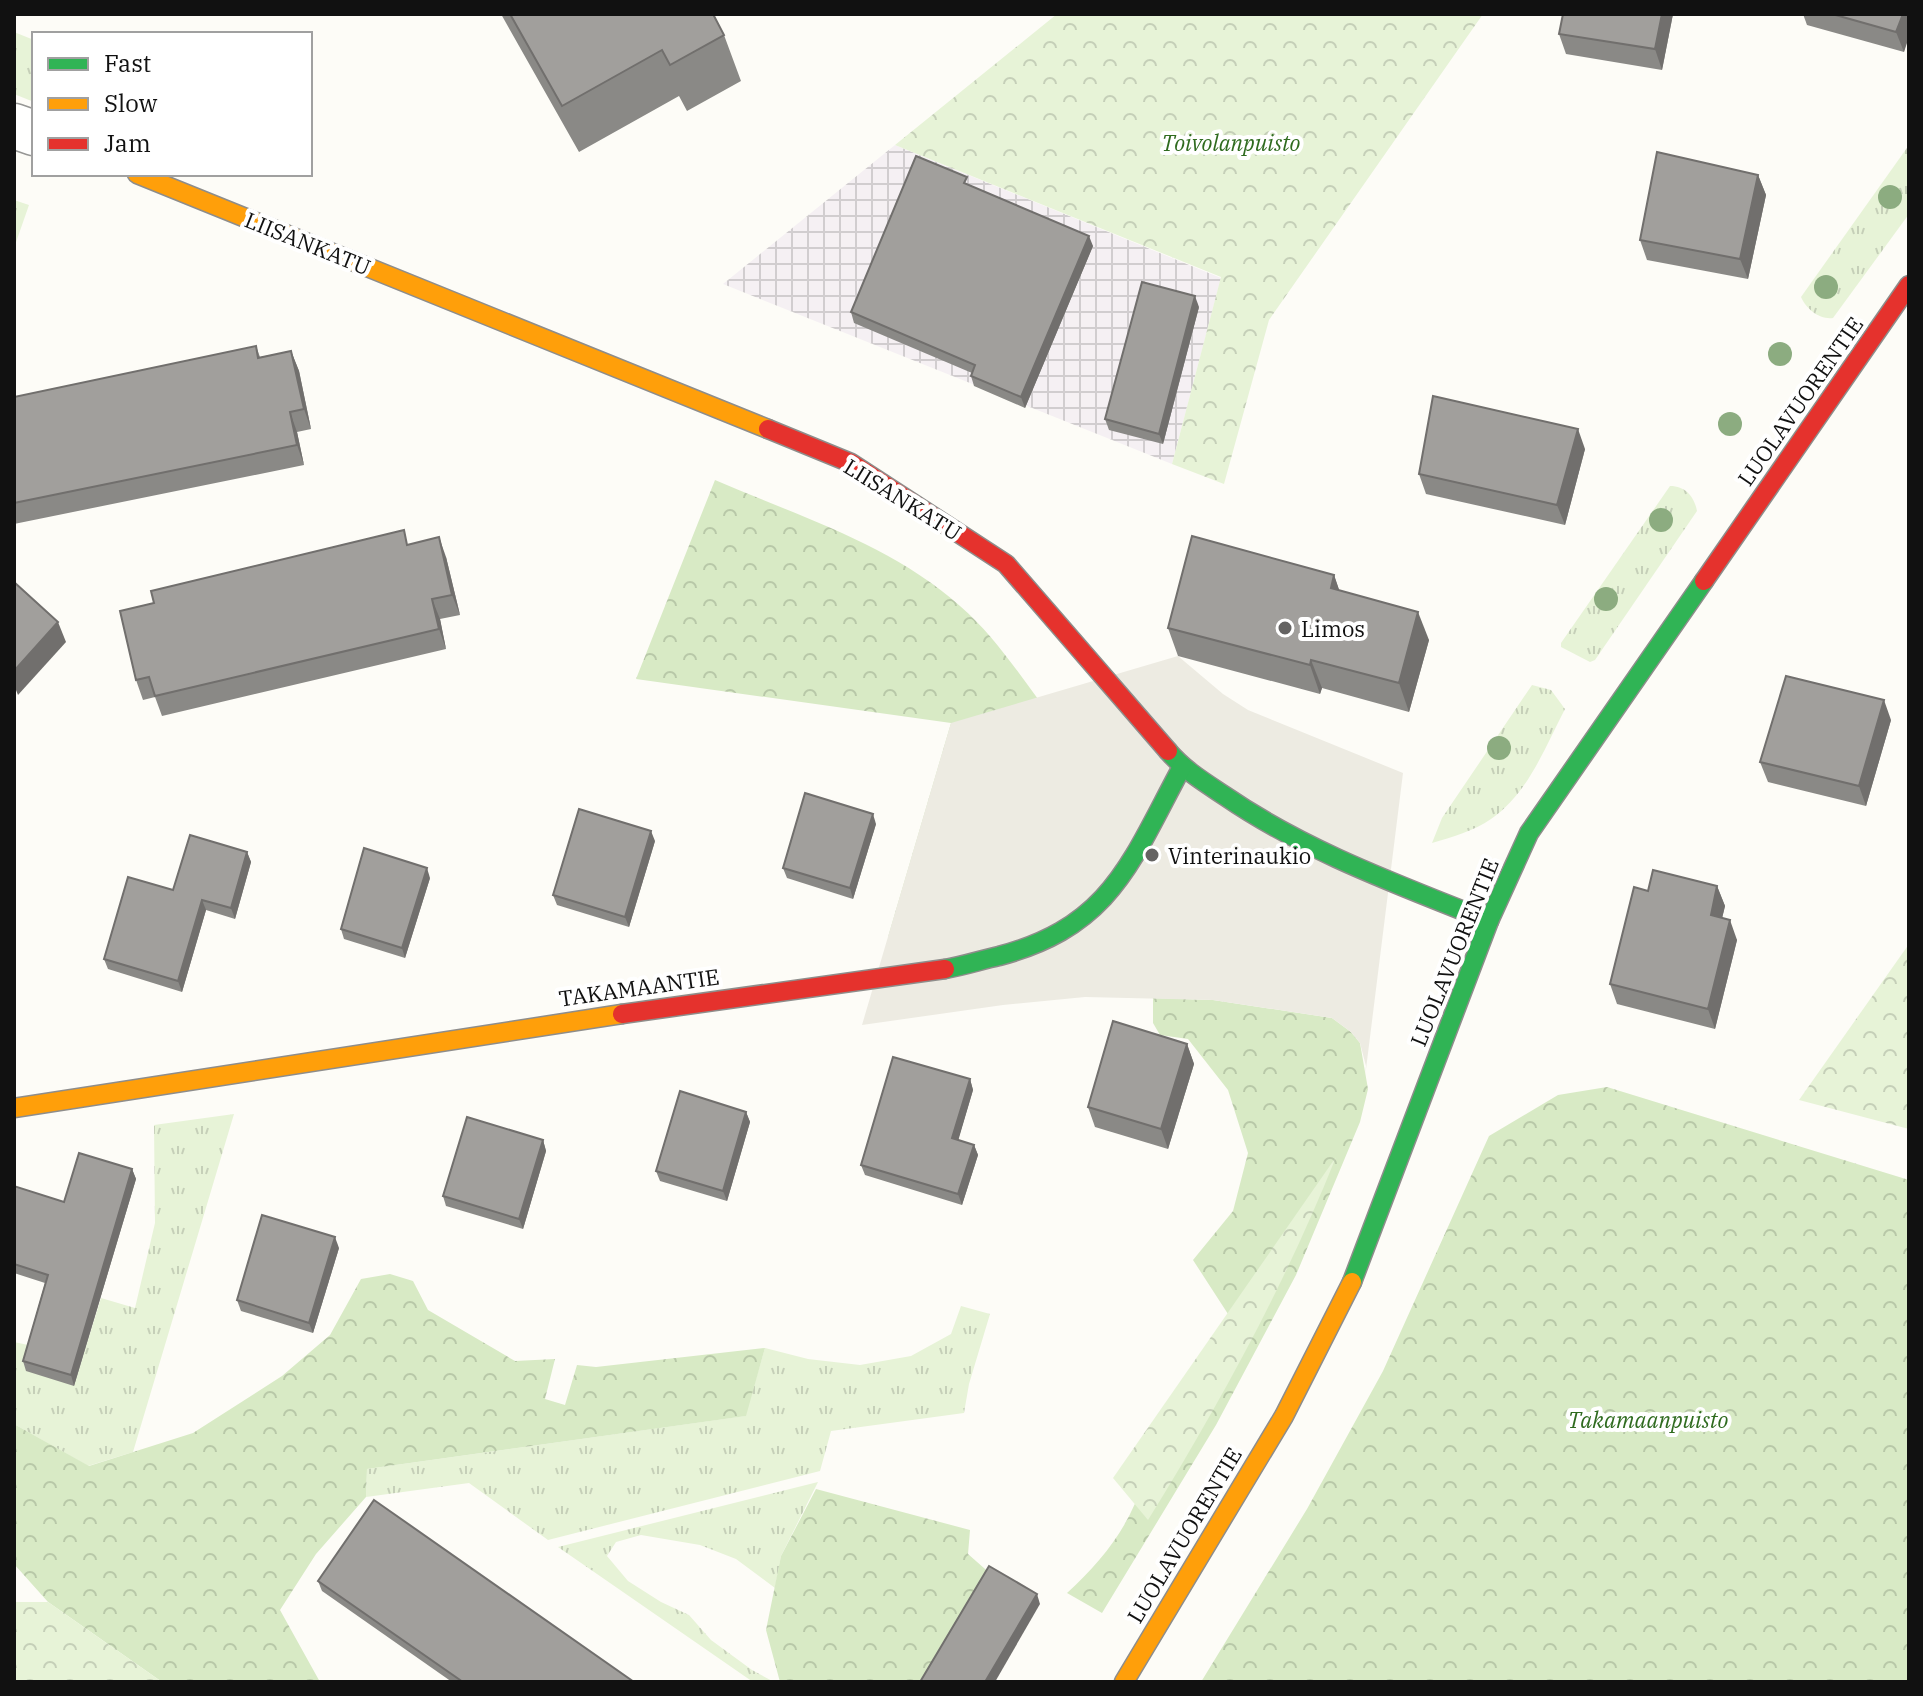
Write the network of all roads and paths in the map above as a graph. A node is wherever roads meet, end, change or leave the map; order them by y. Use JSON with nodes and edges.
{"nodes":[{"id":1,"x":142,"y":176,"type":"edge"},
{"id":2,"x":1909,"y":285,"type":"edge"},
{"id":3,"x":1182,"y":767,"type":"junction"},
{"id":4,"x":1489,"y":921,"type":"junction"},
{"id":5,"x":14,"y":1108,"type":"edge"},
{"id":6,"x":1124,"y":1682,"type":"edge"}],
"edges":[{"from":1,"to":3,"type":"street","name":"LIISANKATU"},
{"from":2,"to":4,"type":"street","name":"LUOLAVUORENTIE"},
{"from":3,"to":4,"type":"street","name":"LIISANKATU"},
{"from":3,"to":5,"type":"street","name":"TAKAMAANTIE"},
{"from":4,"to":6,"type":"street","name":"LUOLAVUORENTIE"}]}
